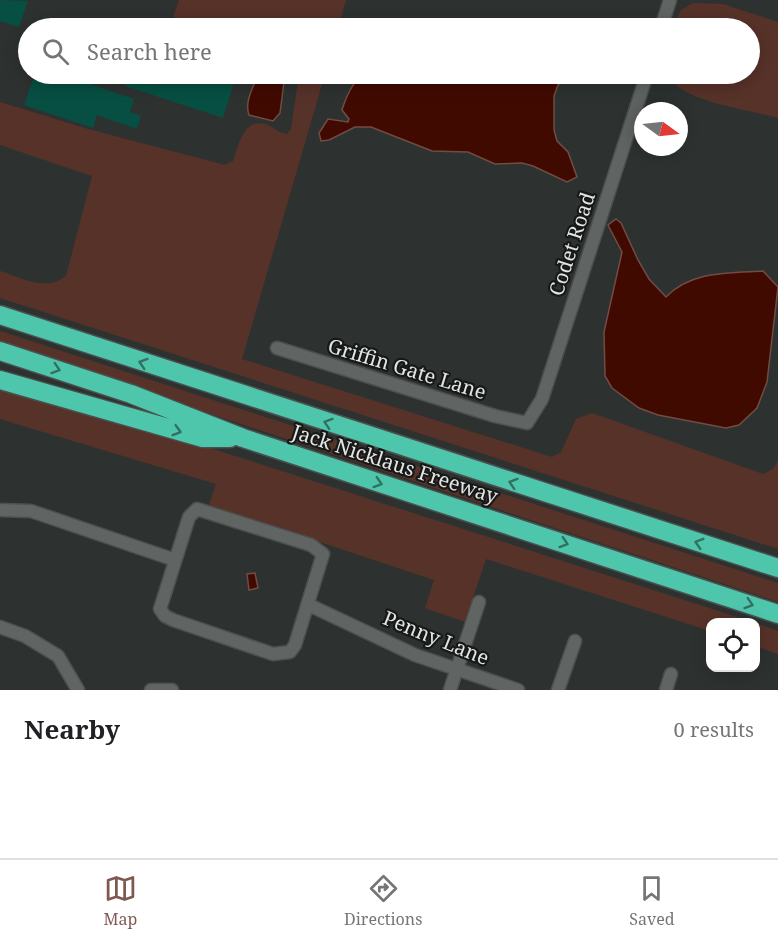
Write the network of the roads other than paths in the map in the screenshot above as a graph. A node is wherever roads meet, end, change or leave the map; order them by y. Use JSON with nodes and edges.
{"nodes":[{"id":1,"x":670,"y":0,"type":"edge"},
{"id":2,"x":664,"y":18,"type":"edge"},
{"id":3,"x":644,"y":84,"type":"edge"},
{"id":4,"x":0,"y":315,"type":"edge"},
{"id":5,"x":277,"y":348,"type":"dead end"},
{"id":6,"x":0,"y":351,"type":"edge"},
{"id":7,"x":0,"y":368,"type":"edge"},
{"id":8,"x":0,"y":380,"type":"edge"},
{"id":9,"x":158,"y":406,"type":"junction"},
{"id":10,"x":527,"y":423,"type":"joint"},
{"id":11,"x":243,"y":438,"type":"junction"},
{"id":12,"x":0,"y":510,"type":"edge"},
{"id":13,"x":175,"y":560,"type":"junction"},
{"id":14,"x":778,"y":568,"type":"edge"},
{"id":15,"x":479,"y":602,"type":"dead end"},
{"id":16,"x":309,"y":605,"type":"junction"},
{"id":17,"x":778,"y":614,"type":"edge"},
{"id":18,"x":0,"y":627,"type":"edge"},
{"id":19,"x":575,"y":641,"type":"dead end"},
{"id":20,"x":456,"y":669,"type":"junction"},
{"id":21,"x":671,"y":674,"type":"dead end"},
{"id":22,"x":78,"y":690,"type":"edge"},
{"id":23,"x":151,"y":690,"type":"edge"},
{"id":24,"x":172,"y":690,"type":"edge"},
{"id":25,"x":450,"y":690,"type":"edge"},
{"id":26,"x":518,"y":690,"type":"edge"},
{"id":27,"x":558,"y":690,"type":"edge"},
{"id":28,"x":666,"y":690,"type":"edge"}],
"edges":[{"from":1,"to":2,"type":"street"},
{"from":3,"to":10,"type":"street","name":"Codet Road"},
{"from":14,"to":4,"type":"highway","name":"Jack Nicklaus Freeway","one_way":true},
{"from":5,"to":10,"type":"street","name":"Griffin Gate Lane"},
{"from":6,"to":9,"type":"highway","name":"Jack Nicklaus Freeway","one_way":true},
{"from":7,"to":9,"type":"highway"},
{"from":8,"to":11,"type":"highway","one_way":true},
{"from":9,"to":11,"type":"highway","name":"Jack Nicklaus Freeway"},
{"from":11,"to":17,"type":"highway","name":"Jack Nicklaus Freeway","one_way":true},
{"from":12,"to":13,"type":"street"},
{"from":13,"to":16,"type":"street"},
{"from":13,"to":16,"type":"street"},
{"from":15,"to":20,"type":"street"},
{"from":16,"to":20,"type":"street","name":"Penny Lane"},
{"from":18,"to":22,"type":"street"},
{"from":19,"to":27,"type":"street"},
{"from":20,"to":25,"type":"street"},
{"from":20,"to":26,"type":"street","name":"Penny Lane"},
{"from":21,"to":28,"type":"street"},
{"from":23,"to":24,"type":"street"}]}
